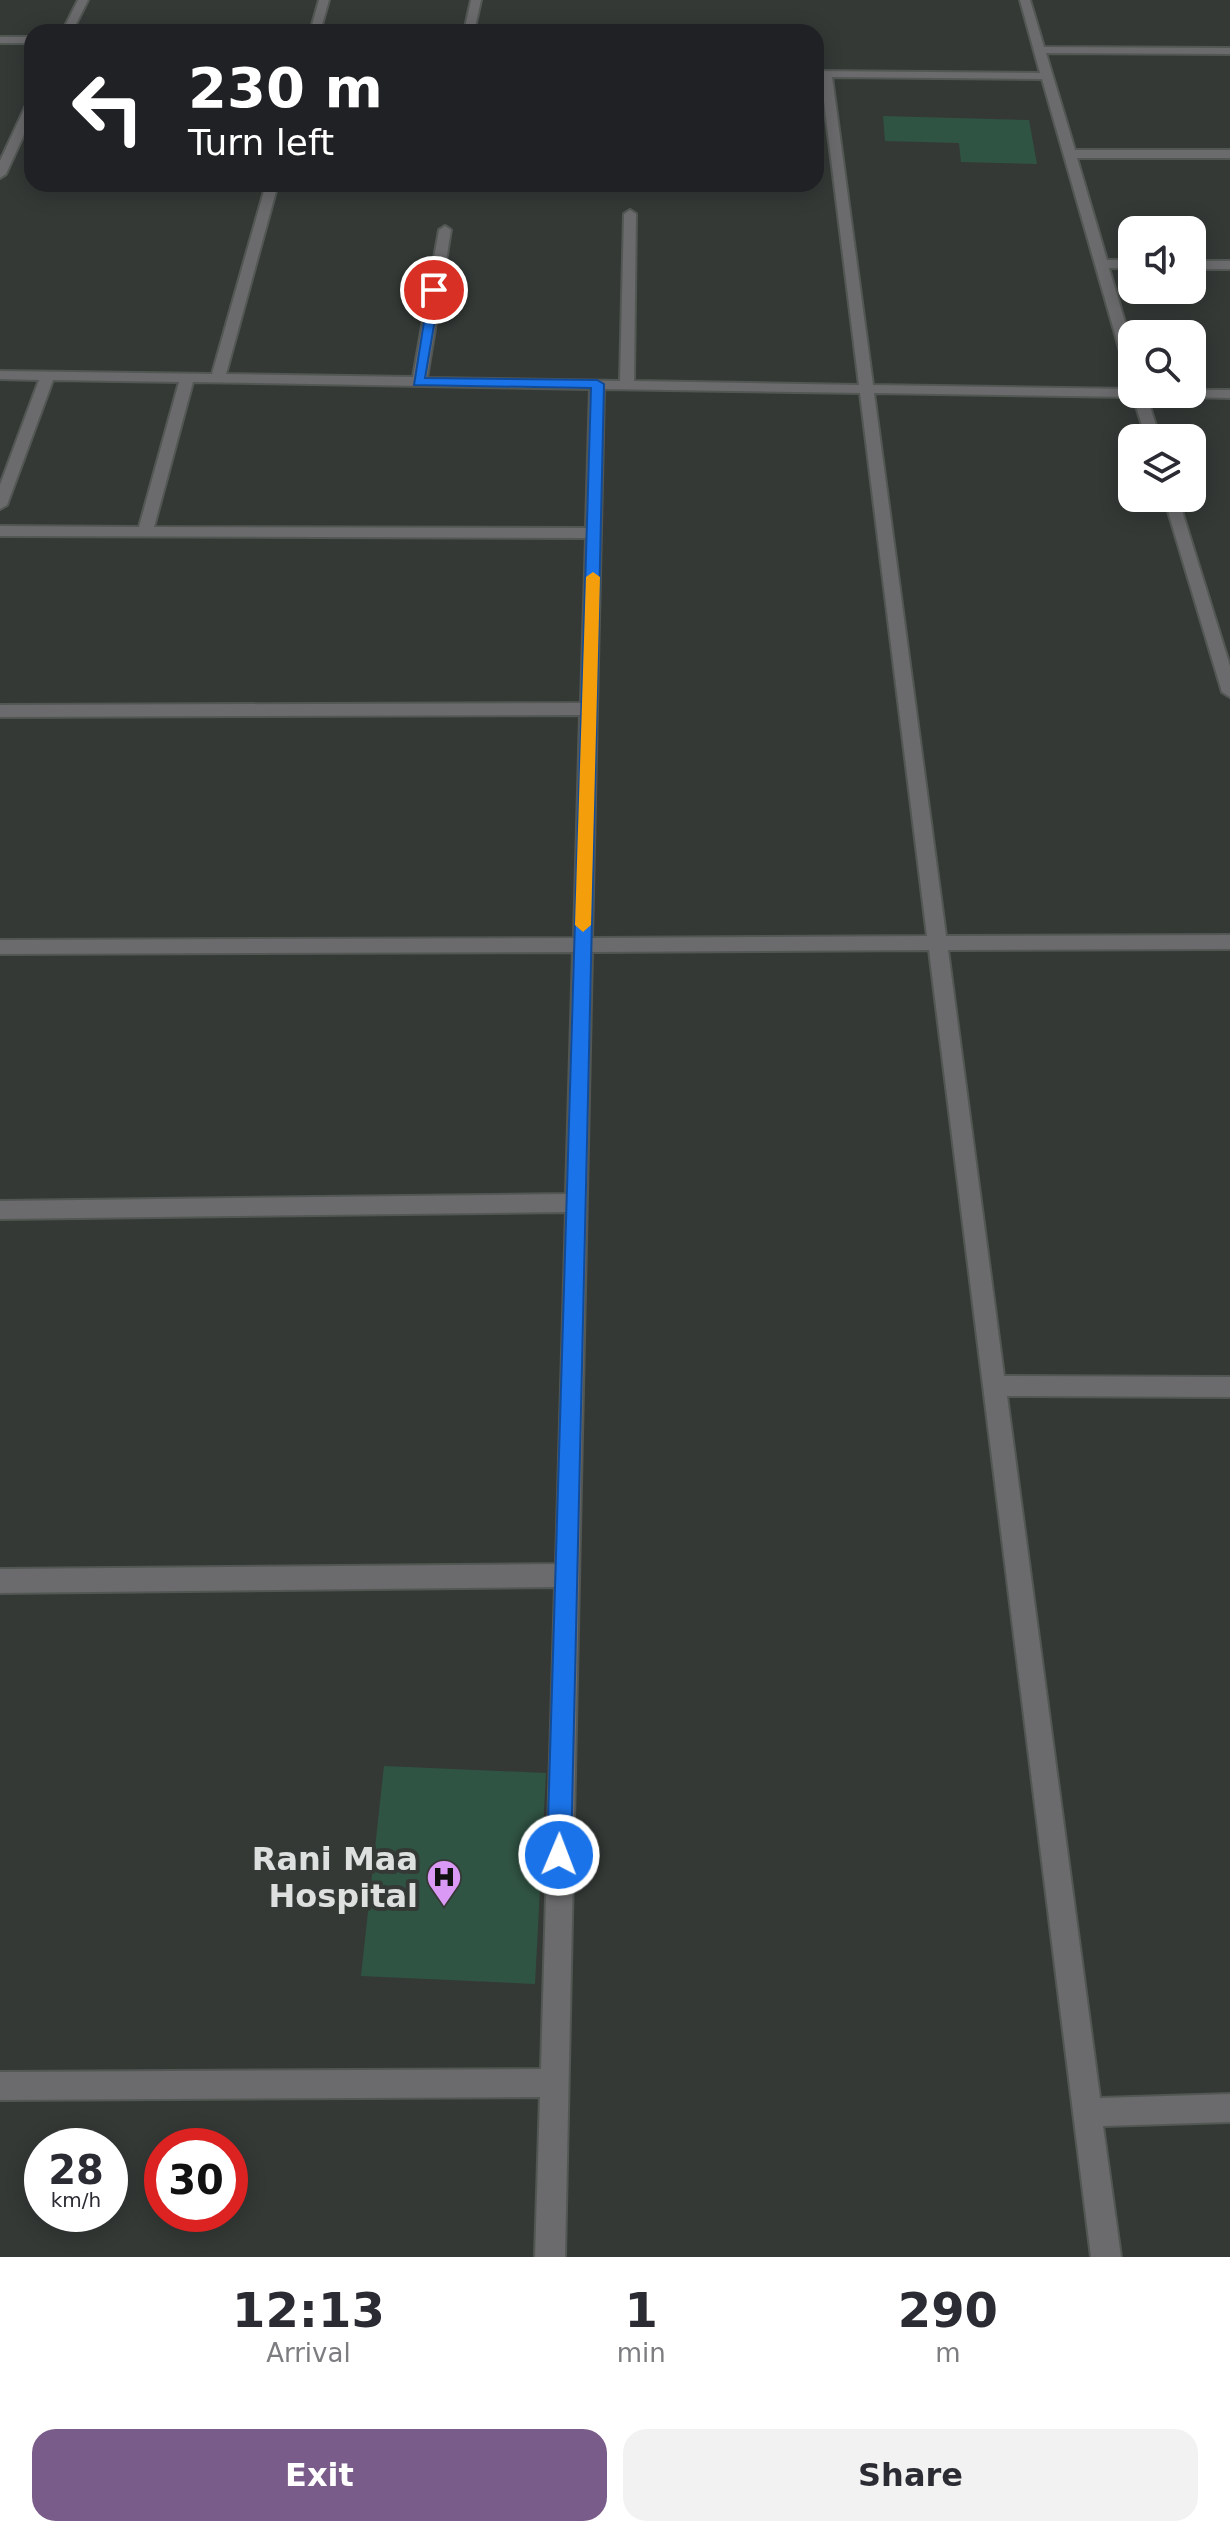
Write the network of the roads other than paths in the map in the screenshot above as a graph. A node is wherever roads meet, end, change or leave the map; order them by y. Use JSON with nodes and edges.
{"nodes":[{"id":1,"x":83,"y":0,"type":"edge"},
{"id":2,"x":324,"y":0,"type":"edge"},
{"id":3,"x":476,"y":0,"type":"edge"},
{"id":4,"x":1025,"y":0,"type":"edge"},
{"id":5,"x":71,"y":24,"type":"edge"},
{"id":6,"x":317,"y":24,"type":"edge"},
{"id":7,"x":471,"y":24,"type":"edge"},
{"id":8,"x":0,"y":40,"type":"edge"},
{"id":9,"x":24,"y":40,"type":"edge"},
{"id":10,"x":1039,"y":50,"type":"junction"},
{"id":11,"x":1230,"y":51,"type":"edge"},
{"id":12,"x":824,"y":74,"type":"edge"},
{"id":13,"x":1047,"y":76,"type":"junction"},
{"id":14,"x":824,"y":95,"type":"edge"},
{"id":15,"x":24,"y":118,"type":"edge"},
{"id":16,"x":6,"y":147,"type":"edge"},
{"id":17,"x":1069,"y":154,"type":"junction"},
{"id":18,"x":1230,"y":154,"type":"edge"},
{"id":19,"x":0,"y":174,"type":"edge"},
{"id":20,"x":270,"y":192,"type":"edge"},
{"id":21,"x":630,"y":214,"type":"dead end"},
{"id":22,"x":445,"y":230,"type":"dead end"},
{"id":23,"x":1102,"y":264,"type":"junction"},
{"id":24,"x":1118,"y":264,"type":"edge"},
{"id":25,"x":1206,"y":265,"type":"edge"},
{"id":26,"x":1230,"y":265,"type":"edge"},
{"id":27,"x":1118,"y":320,"type":"edge"},
{"id":28,"x":0,"y":375,"type":"edge"},
{"id":29,"x":48,"y":375,"type":"junction"},
{"id":30,"x":187,"y":379,"type":"junction"},
{"id":31,"x":218,"y":379,"type":"junction"},
{"id":32,"x":419,"y":382,"type":"junction"},
{"id":33,"x":597,"y":384,"type":"junction"},
{"id":34,"x":627,"y":385,"type":"junction"},
{"id":35,"x":866,"y":388,"type":"junction"},
{"id":36,"x":1118,"y":393,"type":"edge"},
{"id":37,"x":1206,"y":394,"type":"edge"},
{"id":38,"x":1230,"y":394,"type":"edge"},
{"id":39,"x":0,"y":505,"type":"edge"},
{"id":40,"x":1175,"y":512,"type":"edge"},
{"id":41,"x":0,"y":531,"type":"edge"},
{"id":42,"x":145,"y":531,"type":"junction"},
{"id":43,"x":594,"y":533,"type":"junction"},
{"id":44,"x":1230,"y":692,"type":"edge"},
{"id":45,"x":589,"y":709,"type":"junction"},
{"id":46,"x":0,"y":711,"type":"edge"},
{"id":47,"x":1230,"y":942,"type":"edge"},
{"id":48,"x":939,"y":944,"type":"junction"},
{"id":49,"x":583,"y":946,"type":"junction"},
{"id":50,"x":0,"y":947,"type":"edge"},
{"id":51,"x":576,"y":1203,"type":"junction"},
{"id":52,"x":0,"y":1210,"type":"edge"},
{"id":53,"x":995,"y":1386,"type":"junction"},
{"id":54,"x":1230,"y":1387,"type":"edge"},
{"id":55,"x":566,"y":1575,"type":"junction"},
{"id":56,"x":0,"y":1581,"type":"edge"},
{"id":57,"x":554,"y":2083,"type":"junction"},
{"id":58,"x":0,"y":2086,"type":"edge"},
{"id":59,"x":1230,"y":2108,"type":"edge"},
{"id":60,"x":1087,"y":2112,"type":"junction"},
{"id":61,"x":550,"y":2257,"type":"edge"},
{"id":62,"x":1106,"y":2257,"type":"edge"}],
"edges":[{"from":1,"to":5,"type":"street"},
{"from":2,"to":6,"type":"street"},
{"from":3,"to":7,"type":"street"},
{"from":4,"to":10,"type":"street"},
{"from":8,"to":9,"type":"street"},
{"from":10,"to":11,"type":"street"},
{"from":10,"to":13,"type":"street"},
{"from":12,"to":13,"type":"street"},
{"from":13,"to":17,"type":"street"},
{"from":14,"to":35,"type":"street"},
{"from":15,"to":16,"type":"street"},
{"from":16,"to":19,"type":"street"},
{"from":17,"to":18,"type":"street"},
{"from":17,"to":23,"type":"street"},
{"from":20,"to":31,"type":"street"},
{"from":21,"to":34,"type":"street"},
{"from":22,"to":32,"type":"street"},
{"from":23,"to":24,"type":"street"},
{"from":23,"to":27,"type":"street"},
{"from":25,"to":26,"type":"street"},
{"from":28,"to":29,"type":"street"},
{"from":29,"to":30,"type":"street"},
{"from":29,"to":39,"type":"street"},
{"from":30,"to":31,"type":"street"},
{"from":30,"to":42,"type":"street"},
{"from":31,"to":32,"type":"street"},
{"from":32,"to":33,"type":"street"},
{"from":33,"to":34,"type":"street"},
{"from":33,"to":43,"type":"street"},
{"from":34,"to":35,"type":"street"},
{"from":35,"to":36,"type":"street"},
{"from":35,"to":48,"type":"street"},
{"from":37,"to":38,"type":"street"},
{"from":40,"to":44,"type":"street"},
{"from":41,"to":42,"type":"street"},
{"from":42,"to":43,"type":"street"},
{"from":43,"to":45,"type":"street"},
{"from":45,"to":46,"type":"street"},
{"from":45,"to":49,"type":"street"},
{"from":47,"to":48,"type":"street"},
{"from":48,"to":49,"type":"street"},
{"from":48,"to":53,"type":"street"},
{"from":49,"to":50,"type":"street"},
{"from":49,"to":51,"type":"street"},
{"from":51,"to":52,"type":"street"},
{"from":51,"to":55,"type":"street"},
{"from":53,"to":54,"type":"street"},
{"from":53,"to":60,"type":"street"},
{"from":55,"to":56,"type":"street"},
{"from":55,"to":57,"type":"street"},
{"from":57,"to":58,"type":"street"},
{"from":57,"to":61,"type":"street"},
{"from":59,"to":60,"type":"street"},
{"from":60,"to":62,"type":"street"}]}
